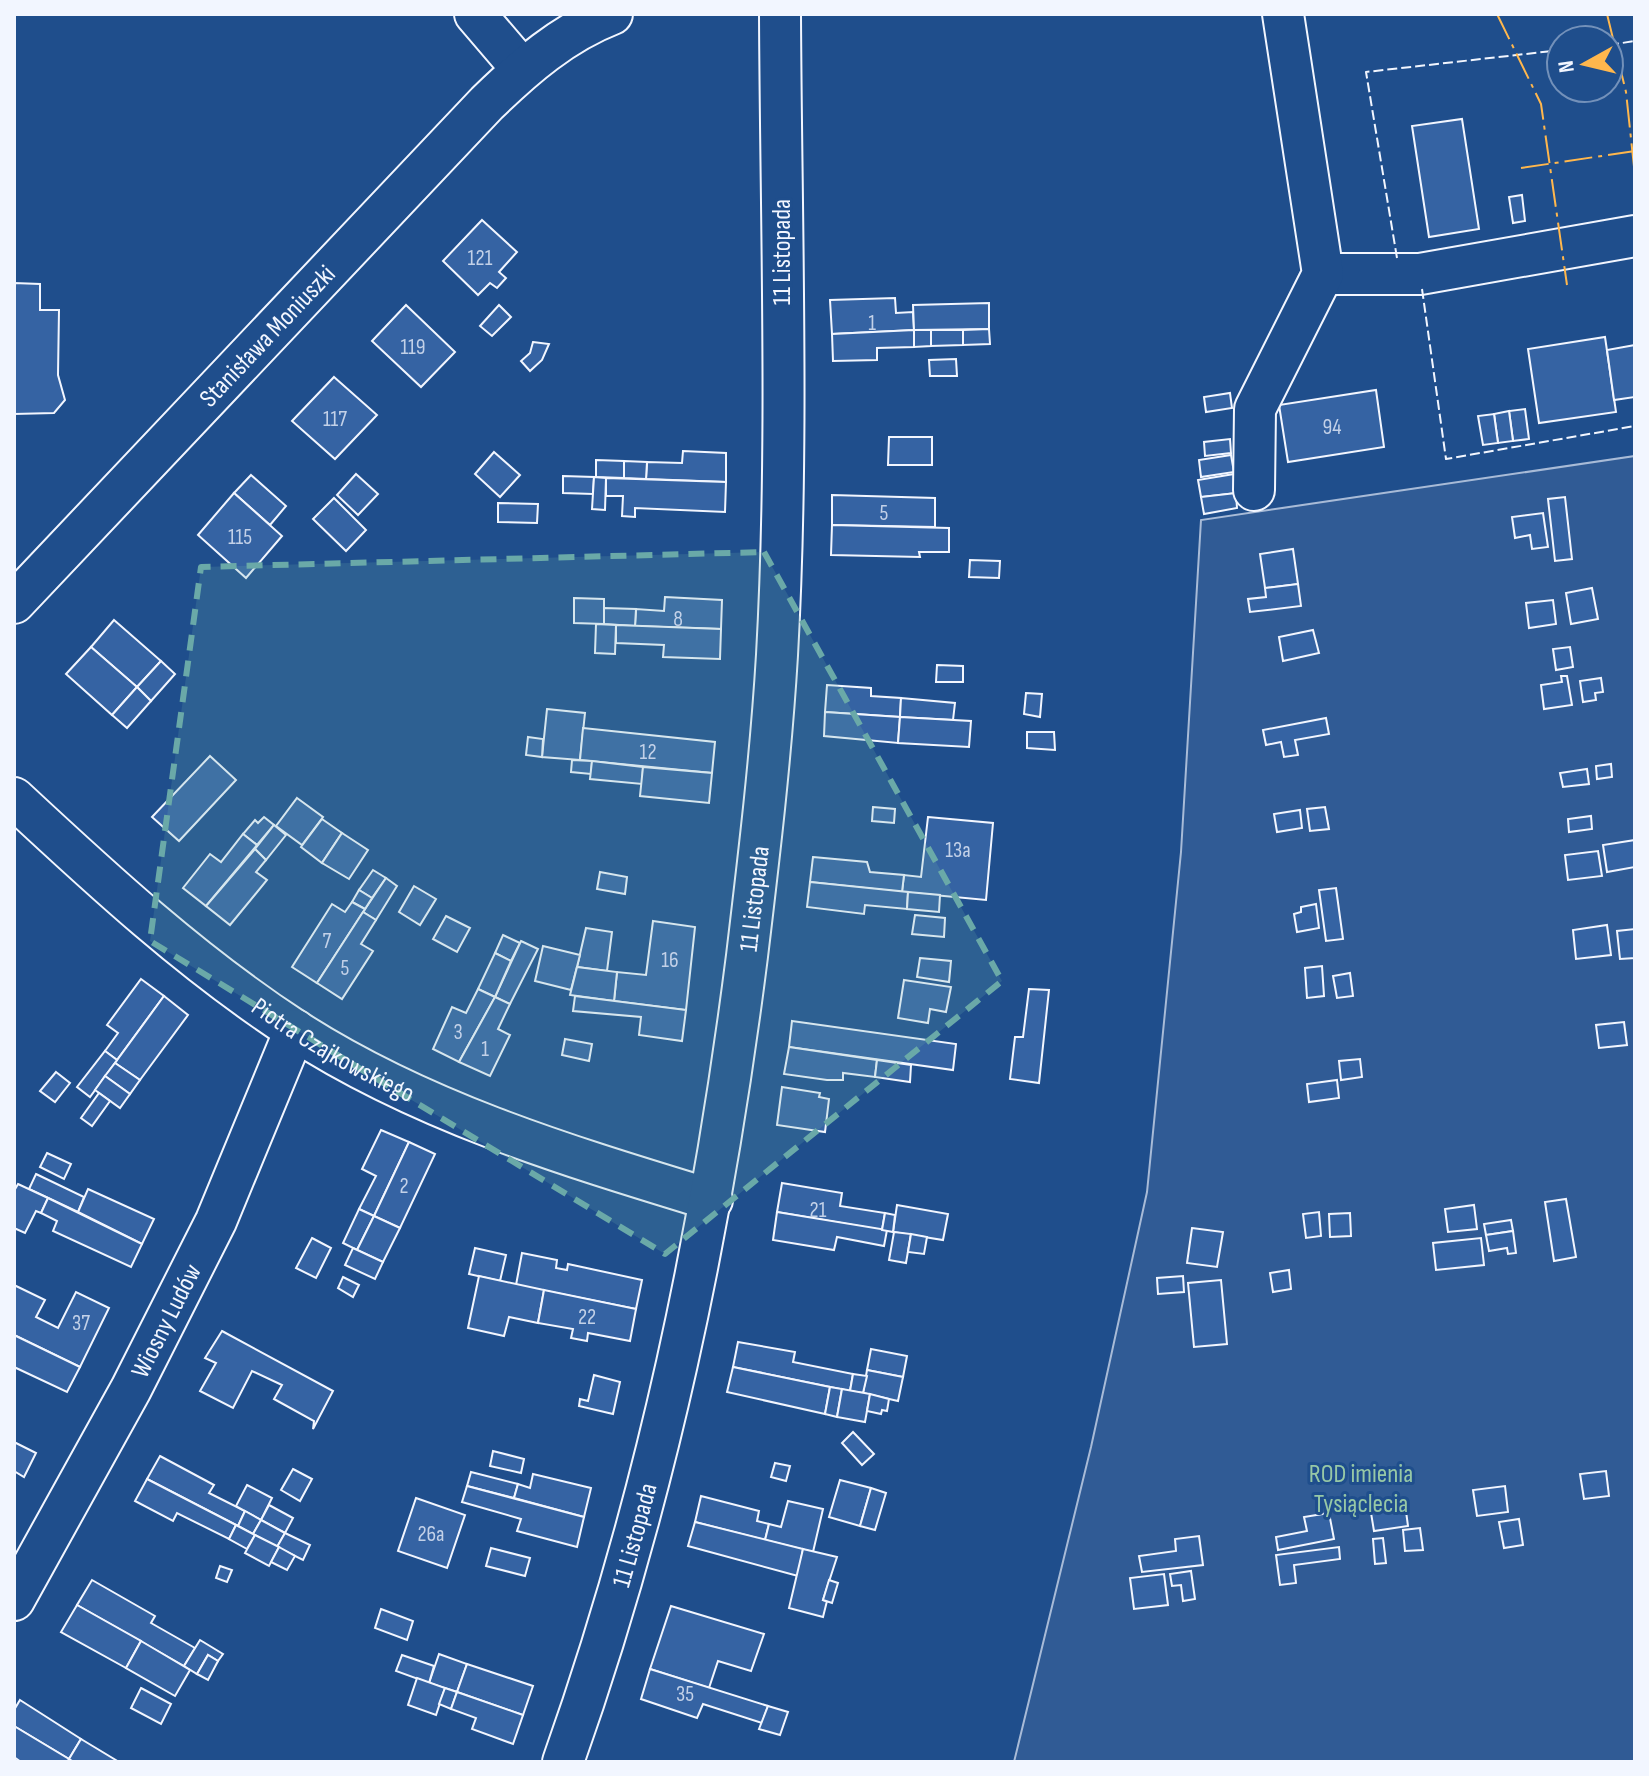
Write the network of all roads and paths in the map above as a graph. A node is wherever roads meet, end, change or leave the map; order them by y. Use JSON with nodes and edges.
{"nodes":[{"id":1,"x":475,"y":14,"type":"edge"},
{"id":2,"x":612,"y":14,"type":"edge"},
{"id":3,"x":780,"y":14,"type":"edge"},
{"id":4,"x":1283,"y":14,"type":"edge"},
{"id":5,"x":522,"y":69,"type":"junction"},
{"id":6,"x":1635,"y":236,"type":"edge"},
{"id":7,"x":1323,"y":274,"type":"junction"},
{"id":8,"x":1254,"y":490,"type":"dead end"},
{"id":9,"x":14,"y":603,"type":"edge"},
{"id":10,"x":14,"y":798,"type":"edge"},
{"id":11,"x":295,"y":1030,"type":"junction"},
{"id":12,"x":712,"y":1200,"type":"junction"},
{"id":13,"x":14,"y":1600,"type":"edge"},
{"id":14,"x":563,"y":1762,"type":"edge"}],
"edges":[{"from":1,"to":5,"type":"street"},
{"from":2,"to":5,"type":"street","name":"Stanisława Moniuszki"},
{"from":3,"to":12,"type":"street","name":"11 Listopada"},
{"from":4,"to":7,"type":"street"},
{"from":5,"to":9,"type":"street","name":"Stanisława Moniuszki"},
{"from":6,"to":7,"type":"street"},
{"from":7,"to":8,"type":"street"},
{"from":10,"to":11,"type":"street","name":"Piotra Czajkowskiego"},
{"from":11,"to":12,"type":"street","name":"Piotra Czajkowskiego"},
{"from":11,"to":13,"type":"street","name":"Wiosny Ludów"},
{"from":12,"to":14,"type":"street","name":"11 Listopada"}]}
